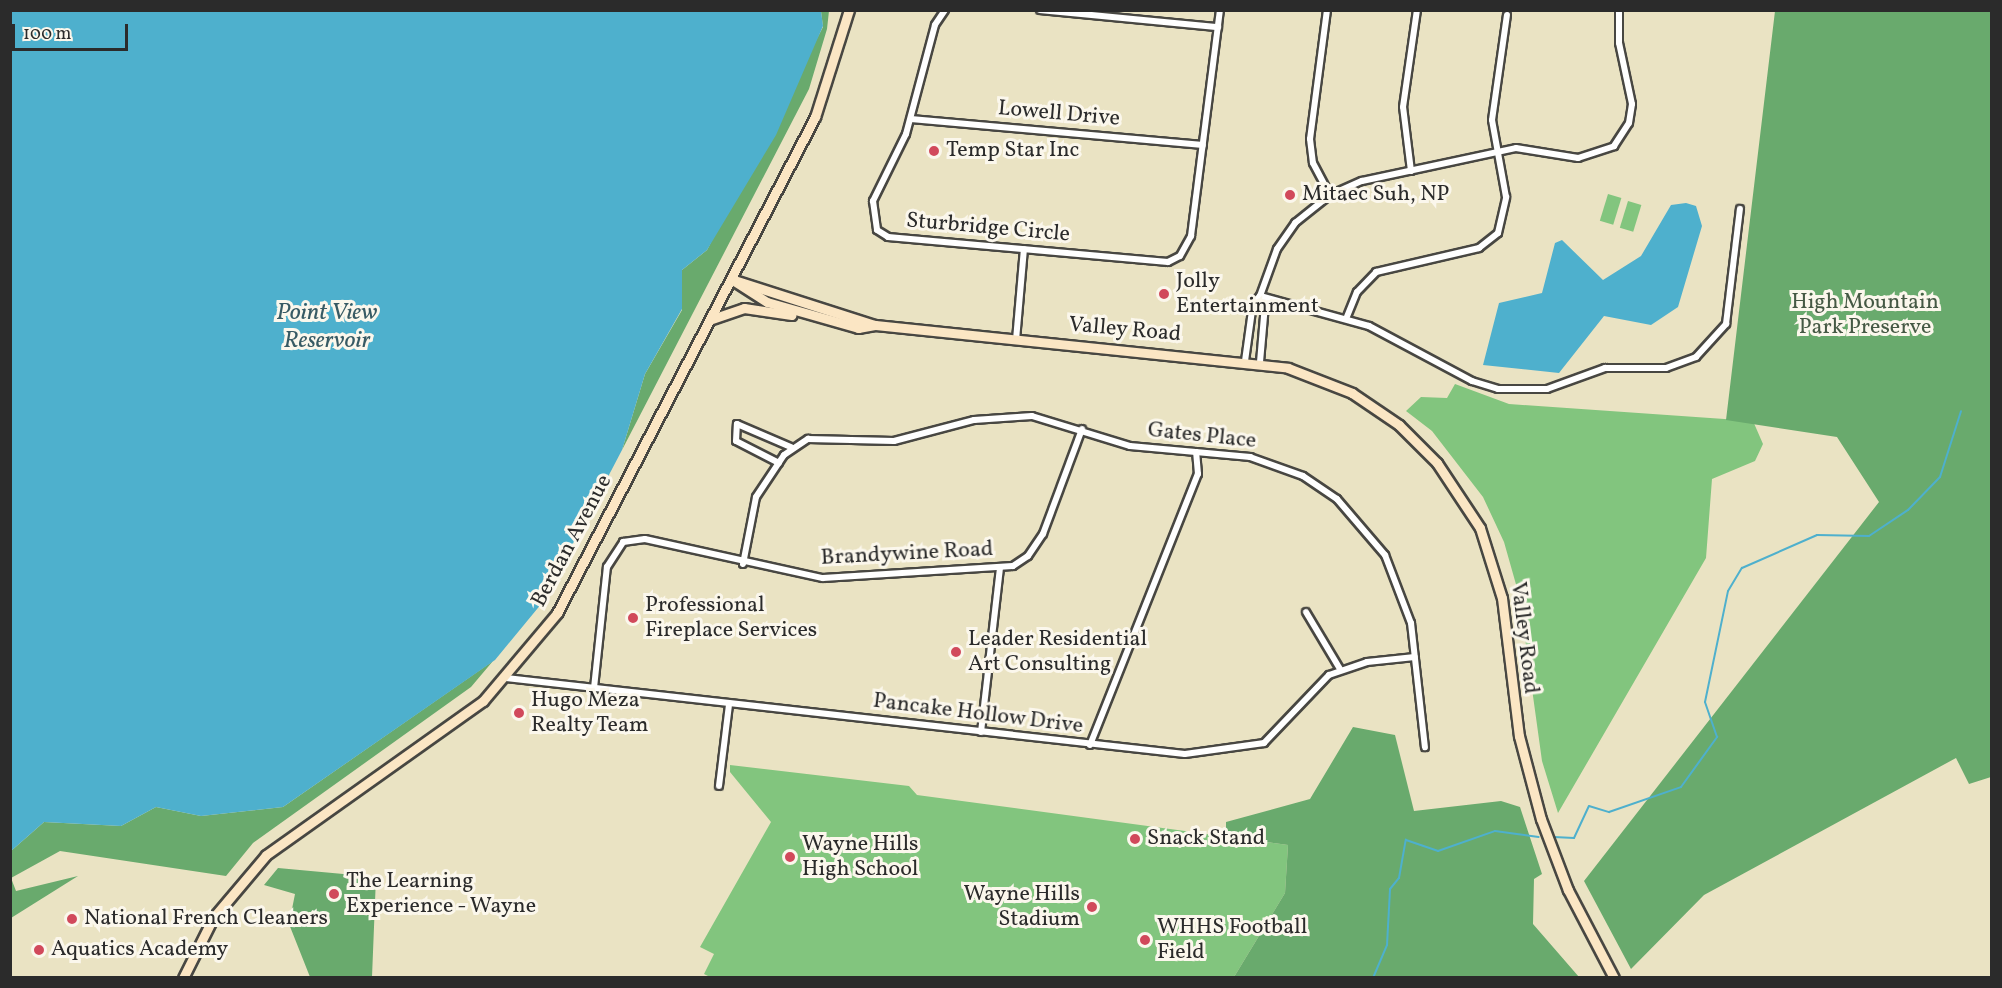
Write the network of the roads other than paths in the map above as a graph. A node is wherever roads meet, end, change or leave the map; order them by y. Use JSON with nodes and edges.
{"nodes":[{"id":1,"x":849,"y":10,"type":"edge"},
{"id":2,"x":945,"y":10,"type":"edge"},
{"id":3,"x":1040,"y":10,"type":"edge"},
{"id":4,"x":1220,"y":10,"type":"edge"},
{"id":5,"x":1327,"y":10,"type":"edge"},
{"id":6,"x":1417,"y":10,"type":"edge"},
{"id":7,"x":1619,"y":10,"type":"edge"},
{"id":8,"x":1507,"y":15,"type":"dead end"},
{"id":9,"x":1218,"y":27,"type":"junction"},
{"id":10,"x":911,"y":118,"type":"junction"},
{"id":11,"x":1203,"y":145,"type":"junction"},
{"id":12,"x":1497,"y":152,"type":"junction"},
{"id":13,"x":1411,"y":171,"type":"junction"},
{"id":14,"x":1330,"y":195,"type":"junction"},
{"id":15,"x":1740,"y":209,"type":"dead end"},
{"id":16,"x":1024,"y":249,"type":"junction"},
{"id":17,"x":731,"y":279,"type":"junction"},
{"id":18,"x":1260,"y":296,"type":"junction"},
{"id":19,"x":1346,"y":319,"type":"junction"},
{"id":20,"x":710,"y":320,"type":"junction"},
{"id":21,"x":820,"y":320,"type":"junction"},
{"id":22,"x":875,"y":325,"type":"junction"},
{"id":23,"x":1016,"y":340,"type":"junction"},
{"id":24,"x":1245,"y":361,"type":"junction"},
{"id":25,"x":1260,"y":362,"type":"junction"},
{"id":26,"x":1082,"y":429,"type":"junction"},
{"id":27,"x":792,"y":447,"type":"junction"},
{"id":28,"x":1196,"y":452,"type":"junction"},
{"id":29,"x":779,"y":463,"type":"junction"},
{"id":30,"x":743,"y":564,"type":"junction"},
{"id":31,"x":1000,"y":568,"type":"junction"},
{"id":32,"x":1306,"y":612,"type":"dead end"},
{"id":33,"x":1415,"y":657,"type":"junction"},
{"id":34,"x":1340,"y":669,"type":"junction"},
{"id":35,"x":506,"y":678,"type":"junction"},
{"id":36,"x":594,"y":688,"type":"junction"},
{"id":37,"x":729,"y":704,"type":"junction"},
{"id":38,"x":981,"y":732,"type":"junction"},
{"id":39,"x":1090,"y":745,"type":"junction"},
{"id":40,"x":1425,"y":747,"type":"dead end"},
{"id":41,"x":719,"y":786,"type":"dead end"},
{"id":42,"x":183,"y":978,"type":"edge"},
{"id":43,"x":1614,"y":978,"type":"edge"}],
"edges":[{"from":1,"to":17,"type":"main road","name":"Berdan Avenue"},
{"from":2,"to":10,"type":"street","name":"Sturbridge Circle"},
{"from":3,"to":9,"type":"street"},
{"from":4,"to":9,"type":"street"},
{"from":5,"to":14,"type":"street"},
{"from":6,"to":13,"type":"street"},
{"from":7,"to":12,"type":"street"},
{"from":8,"to":12,"type":"street"},
{"from":9,"to":11,"type":"street"},
{"from":10,"to":11,"type":"street","name":"Lowell Drive"},
{"from":10,"to":16,"type":"street","name":"Sturbridge Circle"},
{"from":11,"to":16,"type":"street","name":"Sturbridge Circle"},
{"from":12,"to":13,"type":"street"},
{"from":12,"to":19,"type":"street"},
{"from":13,"to":14,"type":"street"},
{"from":14,"to":18,"type":"street"},
{"from":15,"to":19,"type":"street"},
{"from":16,"to":23,"type":"street"},
{"from":17,"to":20,"type":"main road","name":"Berdan Avenue"},
{"from":17,"to":21,"type":"main road","name":"Valley Road"},
{"from":17,"to":22,"type":"main road","name":"Valley Road"},
{"from":18,"to":19,"type":"street"},
{"from":18,"to":24,"type":"street"},
{"from":18,"to":25,"type":"street"},
{"from":20,"to":21,"type":"main road"},
{"from":20,"to":35,"type":"main road","name":"Berdan Avenue"},
{"from":21,"to":22,"type":"main road","name":"Valley Road"},
{"from":22,"to":23,"type":"main road","name":"Valley Road"},
{"from":23,"to":24,"type":"main road","name":"Valley Road"},
{"from":24,"to":25,"type":"main road","name":"Valley Road"},
{"from":25,"to":43,"type":"main road","name":"Valley Road"},
{"from":26,"to":27,"type":"street","name":"Gates Place"},
{"from":26,"to":28,"type":"street","name":"Gates Place"},
{"from":26,"to":31,"type":"street","name":"Brandywine Road"},
{"from":27,"to":29,"type":"street"},
{"from":27,"to":29,"type":"street"},
{"from":28,"to":33,"type":"street","name":"Gates Place"},
{"from":28,"to":39,"type":"street"},
{"from":29,"to":30,"type":"street"},
{"from":30,"to":31,"type":"street","name":"Brandywine Road"},
{"from":30,"to":36,"type":"street","name":"Brandywine Road"},
{"from":31,"to":38,"type":"street"},
{"from":32,"to":34,"type":"street"},
{"from":33,"to":34,"type":"street","name":"Pancake Hollow Drive"},
{"from":33,"to":40,"type":"street","name":"Gates Place"},
{"from":34,"to":39,"type":"street","name":"Pancake Hollow Drive"},
{"from":35,"to":36,"type":"street","name":"Pancake Hollow Drive"},
{"from":35,"to":42,"type":"main road","name":"Berdan Avenue"},
{"from":36,"to":37,"type":"street","name":"Pancake Hollow Drive"},
{"from":37,"to":38,"type":"street","name":"Pancake Hollow Drive"},
{"from":37,"to":41,"type":"street"},
{"from":38,"to":39,"type":"street","name":"Pancake Hollow Drive"}]}
